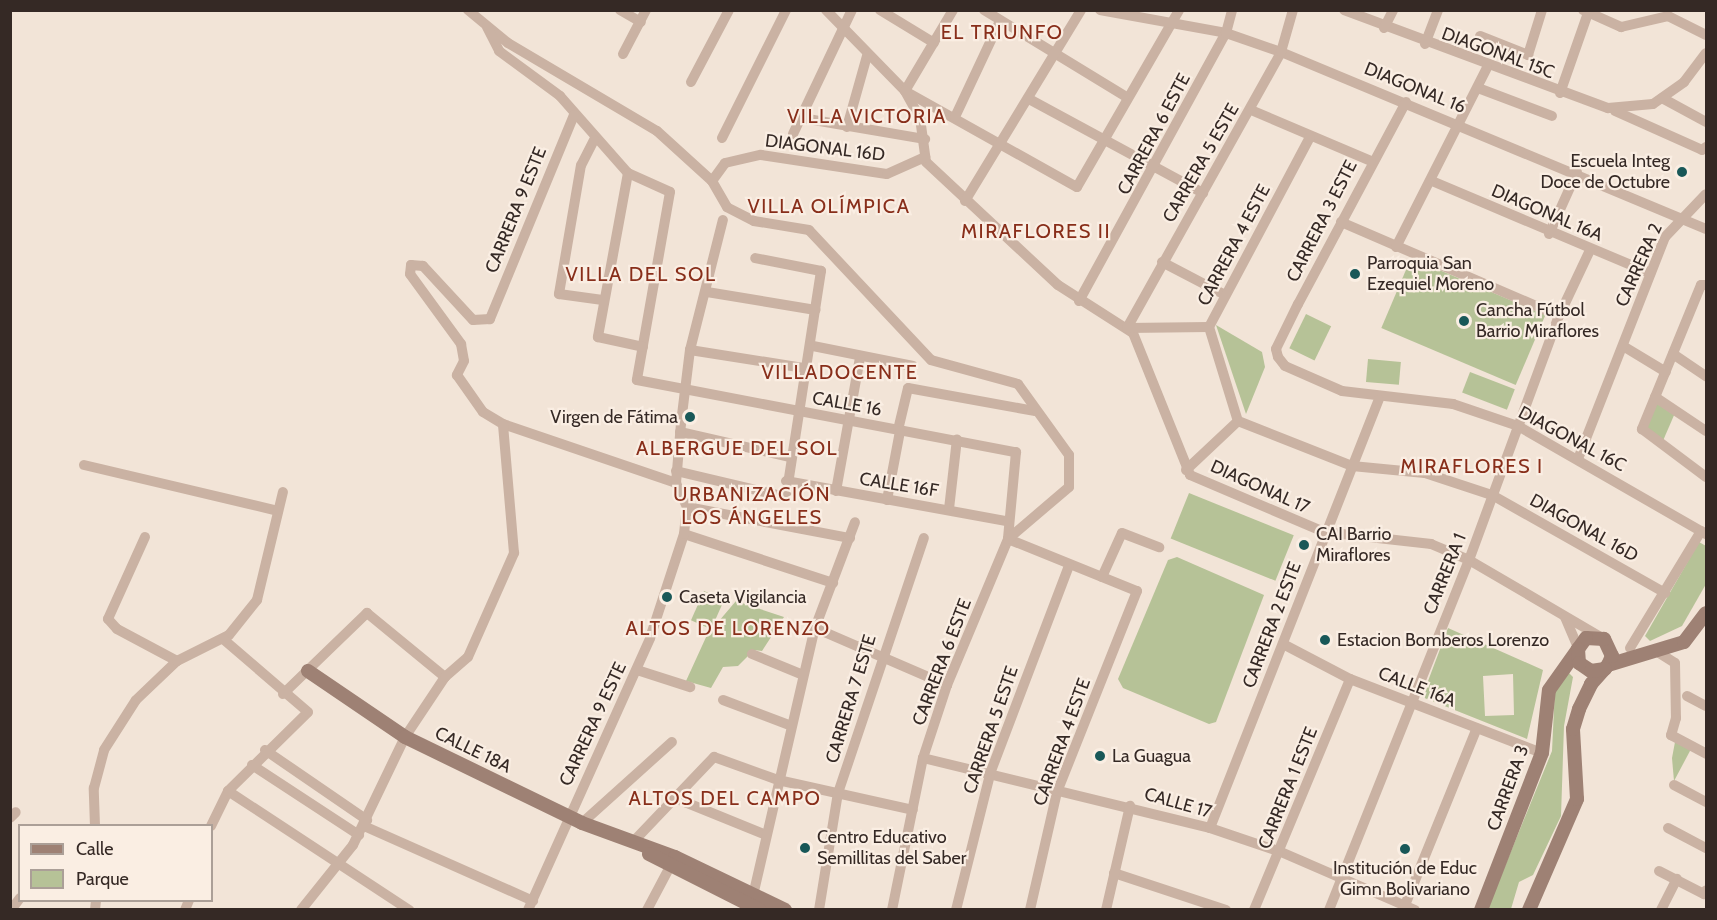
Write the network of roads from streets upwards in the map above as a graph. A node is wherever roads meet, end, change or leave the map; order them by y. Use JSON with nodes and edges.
{"nodes":[{"id":1,"x":468,"y":10,"type":"edge"},
{"id":2,"x":620,"y":10,"type":"edge"},
{"id":3,"x":646,"y":10,"type":"edge"},
{"id":4,"x":729,"y":10,"type":"edge"},
{"id":5,"x":786,"y":10,"type":"edge"},
{"id":6,"x":826,"y":10,"type":"edge"},
{"id":7,"x":852,"y":10,"type":"edge"},
{"id":8,"x":880,"y":10,"type":"edge"},
{"id":9,"x":953,"y":10,"type":"edge"},
{"id":10,"x":984,"y":10,"type":"edge"},
{"id":11,"x":1081,"y":10,"type":"edge"},
{"id":12,"x":1100,"y":10,"type":"edge"},
{"id":13,"x":1179,"y":10,"type":"edge"},
{"id":14,"x":1232,"y":10,"type":"edge"},
{"id":15,"x":1293,"y":10,"type":"edge"},
{"id":16,"x":1393,"y":10,"type":"edge"},
{"id":17,"x":1437,"y":10,"type":"edge"},
{"id":18,"x":1542,"y":10,"type":"edge"},
{"id":19,"x":1345,"y":11,"type":"edge"},
{"id":20,"x":1585,"y":12,"type":"edge"},
{"id":21,"x":1000,"y":21,"type":"junction"},
{"id":22,"x":641,"y":22,"type":"junction"},
{"id":23,"x":1176,"y":24,"type":"junction"},
{"id":24,"x":487,"y":27,"type":"junction"},
{"id":25,"x":1383,"y":28,"type":"junction"},
{"id":26,"x":844,"y":29,"type":"junction"},
{"id":27,"x":1226,"y":33,"type":"junction"},
{"id":28,"x":1707,"y":34,"type":"edge"},
{"id":29,"x":1480,"y":36,"type":"dead end"},
{"id":30,"x":934,"y":43,"type":"junction"},
{"id":31,"x":1425,"y":44,"type":"junction"},
{"id":32,"x":1055,"y":52,"type":"junction"},
{"id":33,"x":1281,"y":52,"type":"junction"},
{"id":34,"x":1707,"y":53,"type":"edge"},
{"id":35,"x":623,"y":54,"type":"dead end"},
{"id":36,"x":870,"y":60,"type":"junction"},
{"id":37,"x":1487,"y":68,"type":"junction"},
{"id":38,"x":691,"y":82,"type":"dead end"},
{"id":39,"x":1478,"y":88,"type":"junction"},
{"id":40,"x":905,"y":91,"type":"junction"},
{"id":41,"x":1560,"y":93,"type":"junction"},
{"id":42,"x":1125,"y":96,"type":"junction"},
{"id":43,"x":1663,"y":97,"type":"junction"},
{"id":44,"x":1029,"y":99,"type":"junction"},
{"id":45,"x":1406,"y":102,"type":"junction"},
{"id":46,"x":1608,"y":108,"type":"junction"},
{"id":47,"x":1251,"y":110,"type":"junction"},
{"id":48,"x":574,"y":115,"type":"junction"},
{"id":49,"x":1552,"y":116,"type":"dead end"},
{"id":50,"x":955,"y":117,"type":"junction"},
{"id":51,"x":802,"y":118,"type":"junction"},
{"id":52,"x":1707,"y":122,"type":"edge"},
{"id":53,"x":847,"y":126,"type":"junction"},
{"id":54,"x":1462,"y":126,"type":"junction"},
{"id":55,"x":794,"y":134,"type":"dead end"},
{"id":56,"x":1310,"y":137,"type":"junction"},
{"id":57,"x":722,"y":138,"type":"dead end"},
{"id":58,"x":1102,"y":138,"type":"junction"},
{"id":59,"x":925,"y":139,"type":"junction"},
{"id":60,"x":594,"y":140,"type":"junction"},
{"id":61,"x":1002,"y":142,"type":"junction"},
{"id":62,"x":1704,"y":149,"type":"edge"},
{"id":63,"x":924,"y":157,"type":"junction"},
{"id":64,"x":1371,"y":161,"type":"junction"},
{"id":65,"x":1155,"y":167,"type":"junction"},
{"id":66,"x":1577,"y":172,"type":"junction"},
{"id":67,"x":628,"y":173,"type":"junction"},
{"id":68,"x":712,"y":181,"type":"junction"},
{"id":69,"x":1432,"y":181,"type":"junction"},
{"id":70,"x":1203,"y":193,"type":"junction"},
{"id":71,"x":1707,"y":195,"type":"edge"},
{"id":72,"x":965,"y":201,"type":"junction"},
{"id":73,"x":1682,"y":215,"type":"junction"},
{"id":74,"x":723,"y":220,"type":"dead end"},
{"id":75,"x":1341,"y":222,"type":"junction"},
{"id":76,"x":1707,"y":228,"type":"edge"},
{"id":77,"x":1549,"y":234,"type":"junction"},
{"id":78,"x":1396,"y":247,"type":"junction"},
{"id":79,"x":1590,"y":250,"type":"junction"},
{"id":80,"x":755,"y":258,"type":"dead end"},
{"id":81,"x":1162,"y":262,"type":"junction"},
{"id":82,"x":1650,"y":273,"type":"junction"},
{"id":83,"x":1704,"y":285,"type":"edge"},
{"id":84,"x":707,"y":292,"type":"junction"},
{"id":85,"x":1225,"y":295,"type":"junction"},
{"id":86,"x":603,"y":300,"type":"junction"},
{"id":87,"x":1079,"y":301,"type":"junction"},
{"id":88,"x":816,"y":310,"type":"junction"},
{"id":89,"x":1559,"y":316,"type":"junction"},
{"id":90,"x":1209,"y":327,"type":"junction"},
{"id":91,"x":1127,"y":328,"type":"junction"},
{"id":92,"x":813,"y":346,"type":"junction"},
{"id":93,"x":1623,"y":346,"type":"junction"},
{"id":94,"x":643,"y":347,"type":"junction"},
{"id":95,"x":690,"y":350,"type":"junction"},
{"id":96,"x":1673,"y":354,"type":"junction"},
{"id":97,"x":860,"y":357,"type":"junction"},
{"id":98,"x":1278,"y":357,"type":"joint"},
{"id":99,"x":913,"y":366,"type":"dead end"},
{"id":100,"x":810,"y":369,"type":"junction"},
{"id":101,"x":1666,"y":372,"type":"junction"},
{"id":102,"x":1707,"y":376,"type":"edge"},
{"id":103,"x":685,"y":389,"type":"junction"},
{"id":104,"x":1655,"y":397,"type":"junction"},
{"id":105,"x":1379,"y":399,"type":"junction"},
{"id":106,"x":1034,"y":411,"type":"junction"},
{"id":107,"x":801,"y":413,"type":"junction"},
{"id":108,"x":848,"y":421,"type":"junction"},
{"id":109,"x":1238,"y":421,"type":"junction"},
{"id":110,"x":503,"y":424,"type":"junction"},
{"id":111,"x":1518,"y":426,"type":"junction"},
{"id":112,"x":899,"y":431,"type":"junction"},
{"id":113,"x":1707,"y":431,"type":"edge"},
{"id":114,"x":680,"y":432,"type":"junction"},
{"id":115,"x":957,"y":439,"type":"junction"},
{"id":116,"x":790,"y":457,"type":"junction"},
{"id":117,"x":1578,"y":459,"type":"junction"},
{"id":118,"x":84,"y":465,"type":"dead end"},
{"id":119,"x":1352,"y":466,"type":"junction"},
{"id":120,"x":1186,"y":470,"type":"junction"},
{"id":121,"x":676,"y":477,"type":"junction"},
{"id":122,"x":1707,"y":477,"type":"edge"},
{"id":123,"x":786,"y":481,"type":"junction"},
{"id":124,"x":836,"y":491,"type":"junction"},
{"id":125,"x":283,"y":492,"type":"dead end"},
{"id":126,"x":1492,"y":495,"type":"junction"},
{"id":127,"x":887,"y":500,"type":"junction"},
{"id":128,"x":687,"y":507,"type":"junction"},
{"id":129,"x":949,"y":509,"type":"junction"},
{"id":130,"x":278,"y":511,"type":"junction"},
{"id":131,"x":1006,"y":521,"type":"junction"},
{"id":132,"x":855,"y":522,"type":"dead end"},
{"id":133,"x":1324,"y":532,"type":"junction"},
{"id":134,"x":1704,"y":532,"type":"edge"},
{"id":135,"x":684,"y":534,"type":"junction"},
{"id":136,"x":145,"y":537,"type":"dead end"},
{"id":137,"x":850,"y":538,"type":"junction"},
{"id":138,"x":924,"y":538,"type":"dead end"},
{"id":139,"x":1008,"y":539,"type":"junction"},
{"id":140,"x":1159,"y":547,"type":"dead end"},
{"id":141,"x":1469,"y":560,"type":"junction"},
{"id":142,"x":1069,"y":566,"type":"junction"},
{"id":143,"x":1102,"y":577,"type":"junction"},
{"id":144,"x":832,"y":583,"type":"junction"},
{"id":145,"x":1665,"y":593,"type":"junction"},
{"id":146,"x":1707,"y":614,"type":"edge"},
{"id":147,"x":1564,"y":617,"type":"junction"},
{"id":148,"x":815,"y":628,"type":"junction"},
{"id":149,"x":223,"y":639,"type":"junction"},
{"id":150,"x":1606,"y":640,"type":"junction"},
{"id":151,"x":1283,"y":644,"type":"junction"},
{"id":152,"x":1578,"y":648,"type":"junction"},
{"id":153,"x":1630,"y":648,"type":"junction"},
{"id":154,"x":1656,"y":651,"type":"junction"},
{"id":155,"x":752,"y":654,"type":"dead end"},
{"id":156,"x":882,"y":654,"type":"junction"},
{"id":157,"x":177,"y":660,"type":"junction"},
{"id":158,"x":1607,"y":667,"type":"junction"},
{"id":159,"x":637,"y":670,"type":"junction"},
{"id":160,"x":308,"y":671,"type":"junction"},
{"id":161,"x":803,"y":675,"type":"junction"},
{"id":162,"x":445,"y":677,"type":"junction"},
{"id":163,"x":1350,"y":679,"type":"junction"},
{"id":164,"x":947,"y":685,"type":"junction"},
{"id":165,"x":690,"y":687,"type":"dead end"},
{"id":166,"x":283,"y":694,"type":"junction"},
{"id":167,"x":1688,"y":696,"type":"dead end"},
{"id":168,"x":723,"y":700,"type":"dead end"},
{"id":169,"x":1411,"y":701,"type":"junction"},
{"id":170,"x":1707,"y":706,"type":"edge"},
{"id":171,"x":789,"y":725,"type":"junction"},
{"id":172,"x":1477,"y":728,"type":"junction"},
{"id":173,"x":405,"y":737,"type":"junction"},
{"id":174,"x":672,"y":742,"type":"dead end"},
{"id":175,"x":265,"y":750,"type":"junction"},
{"id":176,"x":1542,"y":753,"type":"junction"},
{"id":177,"x":1707,"y":754,"type":"edge"},
{"id":178,"x":923,"y":758,"type":"junction"},
{"id":179,"x":252,"y":765,"type":"junction"},
{"id":180,"x":991,"y":771,"type":"junction"},
{"id":181,"x":778,"y":780,"type":"junction"},
{"id":182,"x":1674,"y":785,"type":"dead end"},
{"id":183,"x":228,"y":791,"type":"junction"},
{"id":184,"x":1058,"y":792,"type":"junction"},
{"id":185,"x":838,"y":793,"type":"junction"},
{"id":186,"x":675,"y":798,"type":"junction"},
{"id":187,"x":1707,"y":802,"type":"edge"},
{"id":188,"x":1130,"y":806,"type":"junction"},
{"id":189,"x":913,"y":810,"type":"junction"},
{"id":190,"x":576,"y":820,"type":"junction"},
{"id":191,"x":95,"y":824,"type":"edge"},
{"id":192,"x":212,"y":824,"type":"edge"},
{"id":193,"x":363,"y":827,"type":"junction"},
{"id":194,"x":1210,"y":828,"type":"junction"},
{"id":195,"x":1668,"y":828,"type":"dead end"},
{"id":196,"x":766,"y":836,"type":"junction"},
{"id":197,"x":632,"y":843,"type":"junction"},
{"id":198,"x":1707,"y":848,"type":"edge"},
{"id":199,"x":1281,"y":852,"type":"junction"},
{"id":200,"x":672,"y":862,"type":"junction"},
{"id":201,"x":334,"y":864,"type":"junction"},
{"id":202,"x":1659,"y":871,"type":"dead end"},
{"id":203,"x":1114,"y":873,"type":"junction"},
{"id":204,"x":1342,"y":878,"type":"junction"},
{"id":205,"x":1677,"y":879,"type":"junction"},
{"id":206,"x":1705,"y":892,"type":"edge"},
{"id":207,"x":752,"y":904,"type":"edge"},
{"id":208,"x":530,"y":905,"type":"edge"},
{"id":209,"x":1408,"y":908,"type":"edge"},
{"id":210,"x":301,"y":909,"type":"edge"},
{"id":211,"x":409,"y":909,"type":"edge"},
{"id":212,"x":647,"y":909,"type":"edge"},
{"id":213,"x":785,"y":909,"type":"edge"},
{"id":214,"x":819,"y":909,"type":"edge"},
{"id":215,"x":892,"y":909,"type":"edge"},
{"id":216,"x":956,"y":909,"type":"edge"},
{"id":217,"x":1030,"y":909,"type":"edge"},
{"id":218,"x":1106,"y":909,"type":"edge"},
{"id":219,"x":1226,"y":909,"type":"edge"},
{"id":220,"x":1254,"y":909,"type":"edge"},
{"id":221,"x":1329,"y":909,"type":"edge"},
{"id":222,"x":1481,"y":909,"type":"edge"},
{"id":223,"x":1529,"y":909,"type":"edge"},
{"id":224,"x":1661,"y":909,"type":"edge"}],
"edges":[{"from":1,"to":24,"type":"street"},
{"from":2,"to":22,"type":"street"},
{"from":3,"to":22,"type":"street"},
{"from":4,"to":38,"type":"street"},
{"from":5,"to":57,"type":"street"},
{"from":6,"to":26,"type":"street"},
{"from":7,"to":26,"type":"street"},
{"from":8,"to":30,"type":"street"},
{"from":9,"to":30,"type":"street"},
{"from":10,"to":21,"type":"street"},
{"from":11,"to":32,"type":"street"},
{"from":12,"to":23,"type":"street","name":"DIAGONAL 16"},
{"from":13,"to":23,"type":"street"},
{"from":14,"to":27,"type":"street","name":"CARRERA 6 ESTE"},
{"from":15,"to":33,"type":"street","name":"CARRERA 5 ESTE"},
{"from":16,"to":25,"type":"street"},
{"from":17,"to":31,"type":"street"},
{"from":18,"to":29,"type":"street"},
{"from":19,"to":25,"type":"street","name":"DIAGONAL 15C"},
{"from":20,"to":28,"type":"street"},
{"from":20,"to":41,"type":"street"},
{"from":21,"to":32,"type":"street"},
{"from":21,"to":50,"type":"street"},
{"from":22,"to":35,"type":"street"},
{"from":23,"to":27,"type":"street","name":"DIAGONAL 16"},
{"from":23,"to":42,"type":"street"},
{"from":24,"to":48,"type":"street"},
{"from":24,"to":68,"type":"street"},
{"from":25,"to":31,"type":"street","name":"DIAGONAL 15C"},
{"from":26,"to":36,"type":"street"},
{"from":26,"to":51,"type":"street"},
{"from":27,"to":33,"type":"street","name":"DIAGONAL 16"},
{"from":27,"to":65,"type":"street","name":"CARRERA 6 ESTE"},
{"from":30,"to":40,"type":"street"},
{"from":31,"to":37,"type":"street","name":"DIAGONAL 15C"},
{"from":32,"to":42,"type":"street"},
{"from":32,"to":44,"type":"street"},
{"from":33,"to":45,"type":"street","name":"DIAGONAL 16"},
{"from":33,"to":47,"type":"street","name":"CARRERA 5 ESTE"},
{"from":34,"to":43,"type":"street"},
{"from":36,"to":40,"type":"street"},
{"from":36,"to":53,"type":"street"},
{"from":37,"to":39,"type":"street"},
{"from":37,"to":41,"type":"street","name":"DIAGONAL 15C"},
{"from":39,"to":49,"type":"street"},
{"from":39,"to":54,"type":"street"},
{"from":40,"to":50,"type":"street"},
{"from":40,"to":59,"type":"street"},
{"from":41,"to":46,"type":"street","name":"DIAGONAL 15C"},
{"from":42,"to":58,"type":"street"},
{"from":43,"to":46,"type":"street","name":"DIAGONAL 15C"},
{"from":43,"to":52,"type":"street"},
{"from":44,"to":58,"type":"street"},
{"from":44,"to":61,"type":"street"},
{"from":45,"to":54,"type":"street","name":"DIAGONAL 16"},
{"from":45,"to":64,"type":"street","name":"CARRERA 3 ESTE"},
{"from":46,"to":62,"type":"street","name":"DIAGONAL 15C"},
{"from":47,"to":56,"type":"street"},
{"from":47,"to":70,"type":"street","name":"CARRERA 5 ESTE"},
{"from":48,"to":60,"type":"street"},
{"from":48,"to":110,"type":"street","name":"CARRERA 9 ESTE"},
{"from":50,"to":61,"type":"street"},
{"from":51,"to":53,"type":"street"},
{"from":51,"to":55,"type":"street"},
{"from":53,"to":59,"type":"street"},
{"from":54,"to":66,"type":"street","name":"DIAGONAL 16"},
{"from":54,"to":69,"type":"street"},
{"from":56,"to":64,"type":"street"},
{"from":56,"to":85,"type":"street","name":"CARRERA 4 ESTE"},
{"from":58,"to":61,"type":"street"},
{"from":58,"to":65,"type":"street"},
{"from":59,"to":63,"type":"street"},
{"from":60,"to":67,"type":"street"},
{"from":60,"to":86,"type":"street"},
{"from":61,"to":72,"type":"street"},
{"from":63,"to":68,"type":"street","name":"DIAGONAL 16D"},
{"from":63,"to":72,"type":"street"},
{"from":64,"to":75,"type":"street","name":"CARRERA 3 ESTE"},
{"from":65,"to":70,"type":"street"},
{"from":65,"to":87,"type":"street","name":"CARRERA 6 ESTE"},
{"from":66,"to":73,"type":"street","name":"DIAGONAL 16"},
{"from":66,"to":77,"type":"street"},
{"from":67,"to":86,"type":"street"},
{"from":67,"to":94,"type":"street"},
{"from":68,"to":106,"type":"street"},
{"from":69,"to":77,"type":"street","name":"DIAGONAL 16A"},
{"from":69,"to":78,"type":"street"},
{"from":70,"to":81,"type":"street","name":"CARRERA 5 ESTE"},
{"from":71,"to":73,"type":"street","name":"CARRERA 2"},
{"from":72,"to":87,"type":"street"},
{"from":73,"to":76,"type":"street","name":"DIAGONAL 16"},
{"from":73,"to":82,"type":"street","name":"CARRERA 2"},
{"from":74,"to":84,"type":"street"},
{"from":75,"to":78,"type":"street"},
{"from":75,"to":98,"type":"street","name":"CARRERA 3 ESTE"},
{"from":77,"to":79,"type":"street","name":"DIAGONAL 16A"},
{"from":78,"to":89,"type":"street"},
{"from":79,"to":82,"type":"street","name":"DIAGONAL 16A"},
{"from":79,"to":89,"type":"street","name":"CARRERA 1"},
{"from":80,"to":88,"type":"street"},
{"from":81,"to":85,"type":"street"},
{"from":81,"to":91,"type":"street","name":"CARRERA 5 ESTE"},
{"from":82,"to":93,"type":"street","name":"CARRERA 2"},
{"from":83,"to":96,"type":"street"},
{"from":84,"to":88,"type":"street"},
{"from":84,"to":95,"type":"street"},
{"from":85,"to":90,"type":"street","name":"CARRERA 4 ESTE"},
{"from":86,"to":94,"type":"street"},
{"from":87,"to":91,"type":"street"},
{"from":88,"to":92,"type":"street"},
{"from":89,"to":111,"type":"street","name":"CARRERA 1"},
{"from":90,"to":91,"type":"street","name":"CARRERA 4 ESTE"},
{"from":90,"to":109,"type":"street"},
{"from":91,"to":120,"type":"street","name":"DIAGONAL 17"},
{"from":92,"to":97,"type":"street"},
{"from":92,"to":100,"type":"street"},
{"from":93,"to":101,"type":"street"},
{"from":93,"to":117,"type":"street","name":"CARRERA 2"},
{"from":94,"to":103,"type":"street","name":"CALLE 16"},
{"from":95,"to":100,"type":"street"},
{"from":95,"to":103,"type":"street"},
{"from":96,"to":101,"type":"street"},
{"from":96,"to":102,"type":"street"},
{"from":97,"to":99,"type":"street"},
{"from":97,"to":108,"type":"street"},
{"from":98,"to":105,"type":"street","name":"DIAGONAL 16C"},
{"from":100,"to":107,"type":"street"},
{"from":101,"to":104,"type":"street"},
{"from":103,"to":107,"type":"street","name":"CALLE 16"},
{"from":103,"to":114,"type":"street"},
{"from":104,"to":113,"type":"street"},
{"from":104,"to":122,"type":"street"},
{"from":105,"to":111,"type":"street","name":"DIAGONAL 16C"},
{"from":105,"to":119,"type":"street","name":"CARRERA 2 ESTE"},
{"from":106,"to":112,"type":"street"},
{"from":106,"to":139,"type":"street","name":"CARRERA 6 ESTE"},
{"from":107,"to":108,"type":"street","name":"CALLE 16"},
{"from":107,"to":116,"type":"street"},
{"from":108,"to":112,"type":"street","name":"CALLE 16"},
{"from":108,"to":124,"type":"street"},
{"from":109,"to":119,"type":"street","name":"DIAGONAL 16D"},
{"from":109,"to":120,"type":"street"},
{"from":110,"to":121,"type":"street"},
{"from":110,"to":162,"type":"street"},
{"from":111,"to":117,"type":"street","name":"DIAGONAL 16C"},
{"from":111,"to":126,"type":"street","name":"CARRERA 1"},
{"from":112,"to":115,"type":"street","name":"CALLE 16"},
{"from":112,"to":127,"type":"street"},
{"from":114,"to":116,"type":"street"},
{"from":114,"to":121,"type":"street"},
{"from":115,"to":129,"type":"street"},
{"from":115,"to":131,"type":"street","name":"CALLE 16"},
{"from":116,"to":123,"type":"street"},
{"from":117,"to":134,"type":"street","name":"DIAGONAL 16C"},
{"from":118,"to":130,"type":"street"},
{"from":119,"to":126,"type":"street","name":"DIAGONAL 16D"},
{"from":119,"to":133,"type":"street","name":"CARRERA 2 ESTE"},
{"from":120,"to":133,"type":"street","name":"DIAGONAL 17"},
{"from":121,"to":123,"type":"street"},
{"from":121,"to":128,"type":"street"},
{"from":123,"to":124,"type":"street","name":"CALLE 16F"},
{"from":124,"to":127,"type":"street","name":"CALLE 16F"},
{"from":125,"to":130,"type":"street"},
{"from":126,"to":141,"type":"street","name":"CARRERA 1"},
{"from":126,"to":145,"type":"street","name":"DIAGONAL 16D"},
{"from":127,"to":129,"type":"street","name":"CALLE 16F"},
{"from":128,"to":135,"type":"street","name":"CARRERA 9 ESTE"},
{"from":128,"to":137,"type":"street"},
{"from":129,"to":131,"type":"street","name":"CALLE 16F"},
{"from":130,"to":149,"type":"street"},
{"from":131,"to":139,"type":"street"},
{"from":132,"to":137,"type":"street"},
{"from":133,"to":141,"type":"street","name":"DIAGONAL 17"},
{"from":133,"to":151,"type":"street","name":"CARRERA 2 ESTE"},
{"from":134,"to":145,"type":"street"},
{"from":135,"to":144,"type":"street"},
{"from":135,"to":159,"type":"street","name":"CARRERA 9 ESTE"},
{"from":136,"to":157,"type":"street"},
{"from":137,"to":144,"type":"street"},
{"from":138,"to":156,"type":"street","name":"CARRERA 7 ESTE"},
{"from":139,"to":142,"type":"street"},
{"from":139,"to":164,"type":"street","name":"CARRERA 6 ESTE"},
{"from":140,"to":143,"type":"street"},
{"from":141,"to":147,"type":"street","name":"DIAGONAL 17"},
{"from":141,"to":169,"type":"street","name":"CARRERA 1"},
{"from":142,"to":143,"type":"street"},
{"from":142,"to":180,"type":"street","name":"CARRERA 5 ESTE"},
{"from":143,"to":184,"type":"street","name":"CARRERA 4 ESTE"},
{"from":144,"to":148,"type":"street"},
{"from":145,"to":153,"type":"street"},
{"from":146,"to":154,"type":"street"},
{"from":147,"to":150,"type":"street","name":"DIAGONAL 17"},
{"from":147,"to":152,"type":"street"},
{"from":148,"to":156,"type":"street"},
{"from":148,"to":161,"type":"street"},
{"from":149,"to":157,"type":"street"},
{"from":149,"to":166,"type":"street"},
{"from":150,"to":152,"type":"street"},
{"from":150,"to":153,"type":"street"},
{"from":150,"to":158,"type":"street"},
{"from":151,"to":163,"type":"street","name":"CALLE 16A"},
{"from":151,"to":194,"type":"street","name":"CARRERA 2 ESTE"},
{"from":152,"to":158,"type":"street"},
{"from":152,"to":176,"type":"street","name":"CARRERA 3"},
{"from":153,"to":154,"type":"street"},
{"from":154,"to":158,"type":"street"},
{"from":154,"to":177,"type":"street"},
{"from":155,"to":161,"type":"street"},
{"from":156,"to":164,"type":"street"},
{"from":156,"to":185,"type":"street","name":"CARRERA 7 ESTE"},
{"from":157,"to":191,"type":"street"},
{"from":158,"to":223,"type":"street"},
{"from":159,"to":165,"type":"street"},
{"from":159,"to":190,"type":"street","name":"CARRERA 9 ESTE"},
{"from":160,"to":162,"type":"street"},
{"from":160,"to":166,"type":"street"},
{"from":160,"to":173,"type":"street","name":"CALLE 18A"},
{"from":161,"to":171,"type":"street"},
{"from":162,"to":173,"type":"street"},
{"from":163,"to":169,"type":"street","name":"CALLE 16A"},
{"from":163,"to":199,"type":"street","name":"CARRERA 1 ESTE"},
{"from":164,"to":178,"type":"street","name":"CARRERA 6 ESTE"},
{"from":166,"to":175,"type":"street"},
{"from":167,"to":170,"type":"street"},
{"from":168,"to":171,"type":"street"},
{"from":169,"to":172,"type":"street","name":"CALLE 16A"},
{"from":169,"to":204,"type":"street","name":"CARRERA 1"},
{"from":171,"to":181,"type":"street"},
{"from":172,"to":176,"type":"street","name":"CALLE 16A"},
{"from":172,"to":209,"type":"street"},
{"from":173,"to":190,"type":"street","name":"CALLE 18A"},
{"from":173,"to":193,"type":"street"},
{"from":174,"to":190,"type":"street"},
{"from":175,"to":179,"type":"street"},
{"from":175,"to":193,"type":"street"},
{"from":176,"to":222,"type":"street","name":"CARRERA 3"},
{"from":178,"to":180,"type":"street","name":"CALLE 17"},
{"from":178,"to":189,"type":"street","name":"CARRERA 6 ESTE"},
{"from":179,"to":183,"type":"street"},
{"from":179,"to":193,"type":"street"},
{"from":180,"to":184,"type":"street","name":"CALLE 17"},
{"from":180,"to":216,"type":"street","name":"CARRERA 5 ESTE"},
{"from":181,"to":185,"type":"street"},
{"from":181,"to":186,"type":"street"},
{"from":181,"to":196,"type":"street"},
{"from":182,"to":187,"type":"street"},
{"from":183,"to":192,"type":"street"},
{"from":183,"to":201,"type":"street"},
{"from":184,"to":188,"type":"street","name":"CALLE 17"},
{"from":184,"to":217,"type":"street","name":"CARRERA 4 ESTE"},
{"from":185,"to":189,"type":"street"},
{"from":185,"to":214,"type":"street","name":"CARRERA 7 ESTE"},
{"from":186,"to":196,"type":"street"},
{"from":186,"to":197,"type":"street"},
{"from":188,"to":194,"type":"street","name":"CALLE 17"},
{"from":188,"to":203,"type":"street"},
{"from":189,"to":215,"type":"street","name":"CARRERA 6 ESTE"},
{"from":190,"to":197,"type":"street","name":"CALLE 18A"},
{"from":190,"to":208,"type":"street"},
{"from":193,"to":201,"type":"street"},
{"from":193,"to":208,"type":"street"},
{"from":194,"to":199,"type":"street","name":"CALLE 17"},
{"from":195,"to":198,"type":"street"},
{"from":196,"to":207,"type":"street"},
{"from":197,"to":200,"type":"street","name":"CALLE 18A"},
{"from":199,"to":204,"type":"street","name":"CALLE 17"},
{"from":199,"to":220,"type":"street","name":"CARRERA 1 ESTE"},
{"from":200,"to":207,"type":"street","name":"CALLE 18A"},
{"from":200,"to":212,"type":"street"},
{"from":201,"to":210,"type":"street"},
{"from":201,"to":211,"type":"street"},
{"from":202,"to":205,"type":"street"},
{"from":203,"to":218,"type":"street"},
{"from":203,"to":219,"type":"street"},
{"from":204,"to":209,"type":"street","name":"CALLE 17"},
{"from":204,"to":221,"type":"street","name":"CARRERA 1"},
{"from":205,"to":206,"type":"street"},
{"from":205,"to":224,"type":"street"},
{"from":207,"to":213,"type":"street","name":"CALLE 18A"}]}
